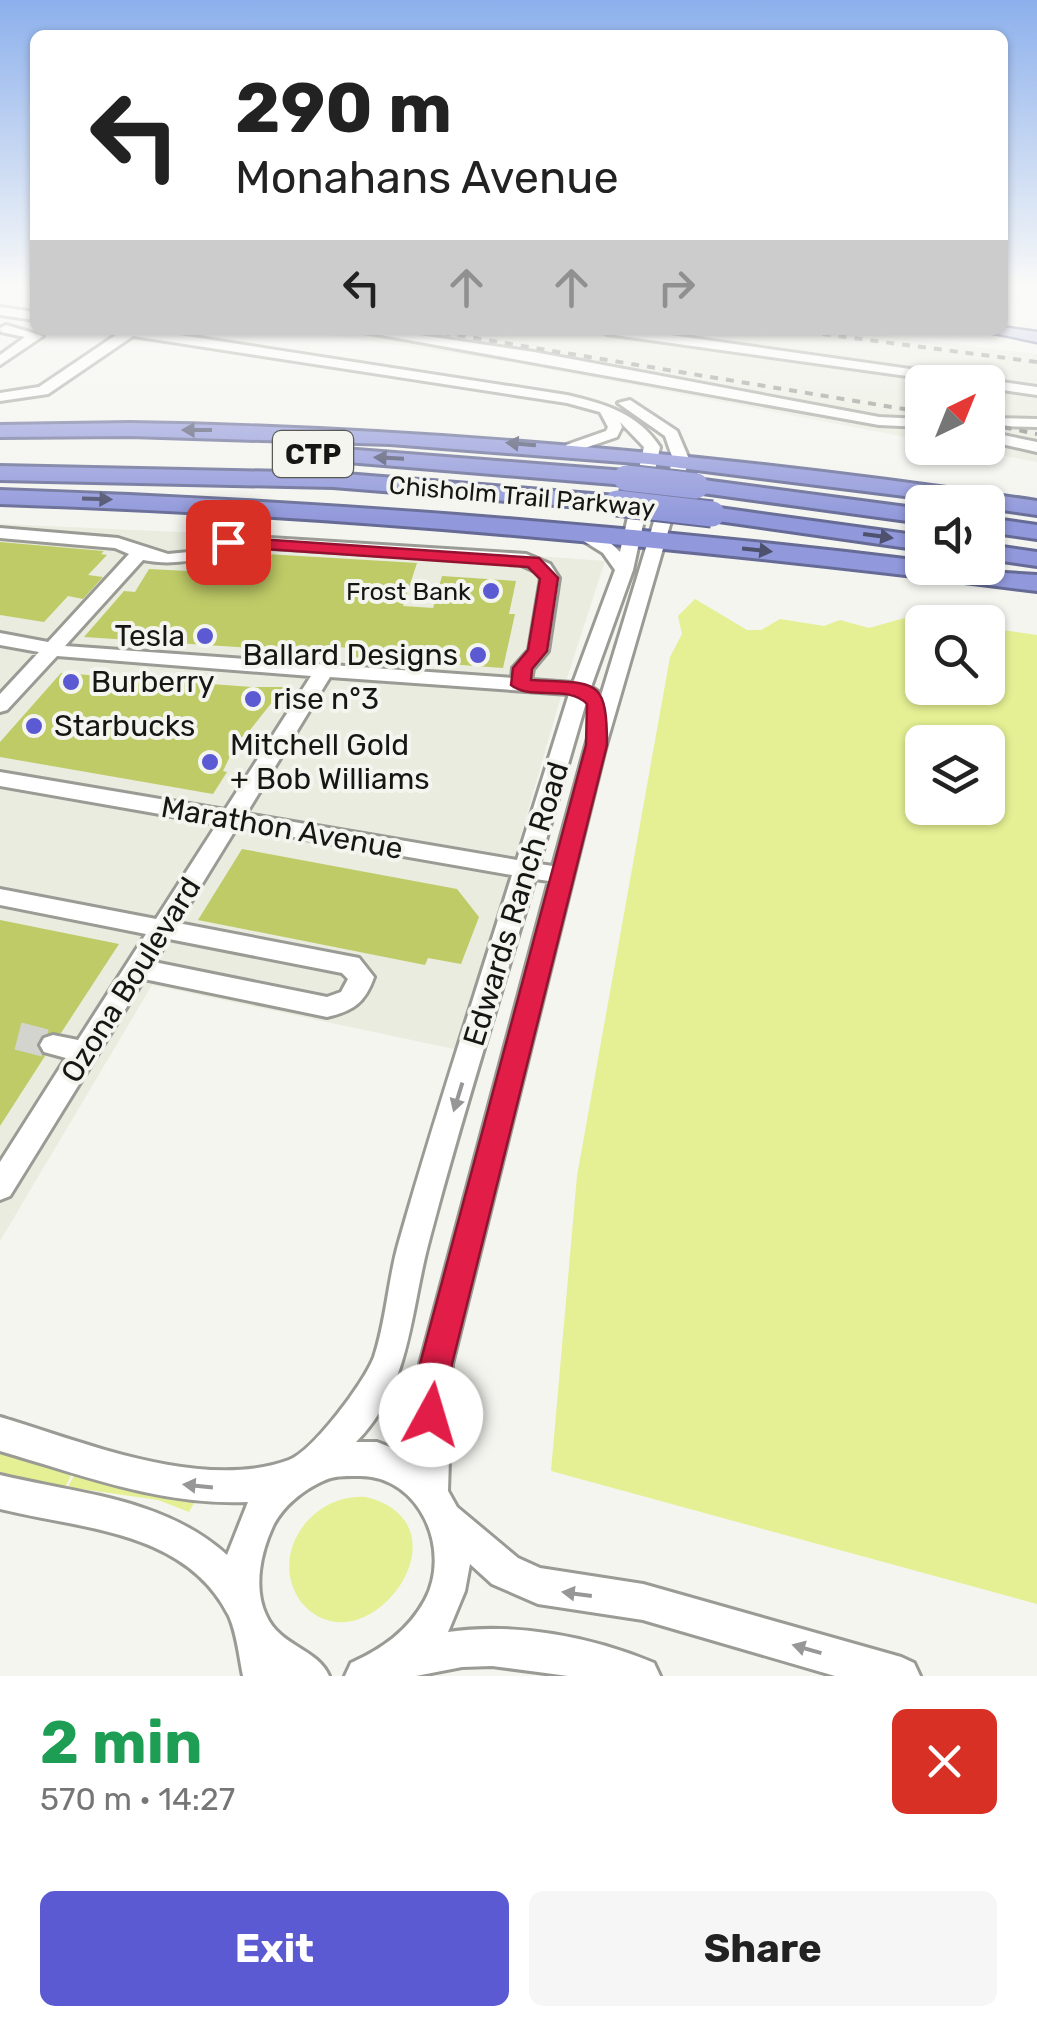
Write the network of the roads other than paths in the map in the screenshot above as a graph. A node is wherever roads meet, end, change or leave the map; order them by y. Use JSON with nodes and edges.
{"nodes":[{"id":1,"x":79,"y":365,"type":"edge"},
{"id":2,"x":349,"y":365,"type":"edge"},
{"id":3,"x":412,"y":365,"type":"edge"},
{"id":4,"x":583,"y":365,"type":"edge"},
{"id":5,"x":857,"y":365,"type":"edge"},
{"id":6,"x":905,"y":372,"type":"edge"},
{"id":7,"x":1005,"y":386,"type":"edge"},
{"id":8,"x":1037,"y":391,"type":"edge"},
{"id":9,"x":0,"y":397,"type":"edge"},
{"id":10,"x":606,"y":410,"type":"junction"},
{"id":11,"x":905,"y":422,"type":"edge"},
{"id":12,"x":1005,"y":423,"type":"edge"},
{"id":13,"x":1037,"y":424,"type":"edge"},
{"id":14,"x":0,"y":431,"type":"edge"},
{"id":15,"x":1005,"y":440,"type":"edge"},
{"id":16,"x":1037,"y":447,"type":"edge"},
{"id":17,"x":0,"y":448,"type":"edge"},
{"id":18,"x":571,"y":448,"type":"junction"},
{"id":19,"x":653,"y":456,"type":"junction"},
{"id":20,"x":681,"y":459,"type":"junction"},
{"id":21,"x":0,"y":473,"type":"edge"},
{"id":22,"x":0,"y":496,"type":"edge"},
{"id":23,"x":1037,"y":508,"type":"edge"},
{"id":24,"x":905,"y":514,"type":"edge"},
{"id":25,"x":1005,"y":527,"type":"edge"},
{"id":26,"x":571,"y":529,"type":"junction"},
{"id":27,"x":1037,"y":532,"type":"edge"},
{"id":28,"x":0,"y":533,"type":"edge"},
{"id":29,"x":632,"y":536,"type":"junction"},
{"id":30,"x":660,"y":539,"type":"junction"},
{"id":31,"x":905,"y":541,"type":"edge"},
{"id":32,"x":142,"y":552,"type":"junction"},
{"id":33,"x":1005,"y":555,"type":"edge"},
{"id":34,"x":1037,"y":560,"type":"edge"},
{"id":35,"x":624,"y":570,"type":"junction"},
{"id":36,"x":1037,"y":583,"type":"edge"},
{"id":37,"x":606,"y":629,"type":"junction"},
{"id":38,"x":0,"y":639,"type":"edge"},
{"id":39,"x":52,"y":650,"type":"junction"},
{"id":40,"x":324,"y":671,"type":"junction"},
{"id":41,"x":520,"y":685,"type":"junction"},
{"id":42,"x":612,"y":686,"type":"junction"},
{"id":43,"x":580,"y":689,"type":"junction"},
{"id":44,"x":0,"y":706,"type":"edge"},
{"id":45,"x":596,"y":745,"type":"junction"},
{"id":46,"x":0,"y":780,"type":"edge"},
{"id":47,"x":232,"y":820,"type":"junction"},
{"id":48,"x":529,"y":870,"type":"junction"},
{"id":49,"x":564,"y":876,"type":"junction"},
{"id":50,"x":0,"y":897,"type":"edge"},
{"id":51,"x":164,"y":928,"type":"junction"},
{"id":52,"x":138,"y":968,"type":"junction"},
{"id":53,"x":53,"y":1044,"type":"tunnel mouth"},
{"id":54,"x":85,"y":1052,"type":"junction"},
{"id":55,"x":0,"y":1187,"type":"edge"},
{"id":56,"x":0,"y":1434,"type":"edge"},
{"id":57,"x":300,"y":1472,"type":"junction"},
{"id":58,"x":0,"y":1492,"type":"edge"},
{"id":59,"x":438,"y":1507,"type":"junction"},
{"id":60,"x":248,"y":1618,"type":"junction"},
{"id":61,"x":379,"y":1672,"type":"edge"},
{"id":62,"x":262,"y":1676,"type":"edge"},
{"id":63,"x":310,"y":1676,"type":"edge"},
{"id":64,"x":641,"y":1676,"type":"edge"},
{"id":65,"x":901,"y":1676,"type":"edge"}],
"edges":[{"from":1,"to":9,"type":"street"},
{"from":2,"to":10,"type":"street"},
{"from":3,"to":20,"type":"street"},
{"from":4,"to":11,"type":"street"},
{"from":5,"to":6,"type":"street"},
{"from":7,"to":8,"type":"street"},
{"from":10,"to":18,"type":"street"},
{"from":10,"to":19,"type":"street"},
{"from":12,"to":13,"type":"street"},
{"from":18,"to":14,"type":"highway","one_way":true},
{"from":15,"to":16,"type":"street"},
{"from":24,"to":17,"type":"highway","name":"Chisholm Trail Parkway","number":"CTP","one_way":true,"bridge":true},
{"from":18,"to":19,"type":"highway"},
{"from":19,"to":20,"type":"highway"},
{"from":19,"to":29,"type":"street","name":"Edwards Ranch Road"},
{"from":20,"to":23,"type":"highway"},
{"from":20,"to":30,"type":"street","name":"Edwards Ranch Road"},
{"from":21,"to":31,"type":"highway","name":"Chisholm Trail Parkway","number":"CTP","one_way":true,"bridge":true},
{"from":22,"to":26,"type":"highway","one_way":true},
{"from":25,"to":27,"type":"highway"},
{"from":26,"to":29,"type":"highway"},
{"from":26,"to":35,"type":"street"},
{"from":28,"to":32,"type":"street"},
{"from":29,"to":30,"type":"highway"},
{"from":29,"to":35,"type":"street","name":"Edwards Ranch Road"},
{"from":30,"to":36,"type":"highway","one_way":true},
{"from":30,"to":42,"type":"street","name":"Edwards Ranch Road"},
{"from":32,"to":39,"type":"street"},
{"from":32,"to":41,"type":"street"},
{"from":33,"to":34,"type":"highway"},
{"from":35,"to":37,"type":"street","name":"Edwards Ranch Road"},
{"from":37,"to":42,"type":"street"},
{"from":37,"to":43,"type":"street","name":"Edwards Ranch Road"},
{"from":38,"to":39,"type":"street"},
{"from":39,"to":40,"type":"street"},
{"from":39,"to":44,"type":"street"},
{"from":40,"to":41,"type":"street"},
{"from":40,"to":47,"type":"street","name":"Ozona Boulevard"},
{"from":41,"to":43,"type":"street"},
{"from":42,"to":45,"type":"street","name":"Edwards Ranch Road"},
{"from":43,"to":45,"type":"street"},
{"from":43,"to":48,"type":"street","name":"Edwards Ranch Road"},
{"from":45,"to":49,"type":"street","name":"Edwards Ranch Road"},
{"from":46,"to":47,"type":"street","name":"Marathon Avenue"},
{"from":47,"to":48,"type":"street","name":"Marathon Avenue"},
{"from":47,"to":51,"type":"street","name":"Ozona Boulevard"},
{"from":48,"to":49,"type":"street","name":"Marathon Avenue"},
{"from":48,"to":57,"type":"street","name":"Edwards Ranch Road","one_way":true},
{"from":49,"to":59,"type":"street","name":"Edwards Ranch Road"},
{"from":50,"to":51,"type":"street"},
{"from":51,"to":52,"type":"street","name":"Ozona Boulevard"},
{"from":51,"to":52,"type":"street"},
{"from":52,"to":54,"type":"street","name":"Ozona Boulevard"},
{"from":53,"to":54,"type":"street"},
{"from":54,"to":55,"type":"street","name":"Ozona Boulevard"},
{"from":57,"to":56,"type":"street","one_way":true},
{"from":57,"to":59,"type":"street"},
{"from":57,"to":60,"type":"street","name":"Edwards Ranch Road"},
{"from":58,"to":60,"type":"street"},
{"from":59,"to":61,"type":"street","name":"Edwards Ranch Road"},
{"from":65,"to":59,"type":"street","one_way":true},
{"from":60,"to":62,"type":"street"},
{"from":60,"to":63,"type":"street"},
{"from":61,"to":64,"type":"street"}]}
